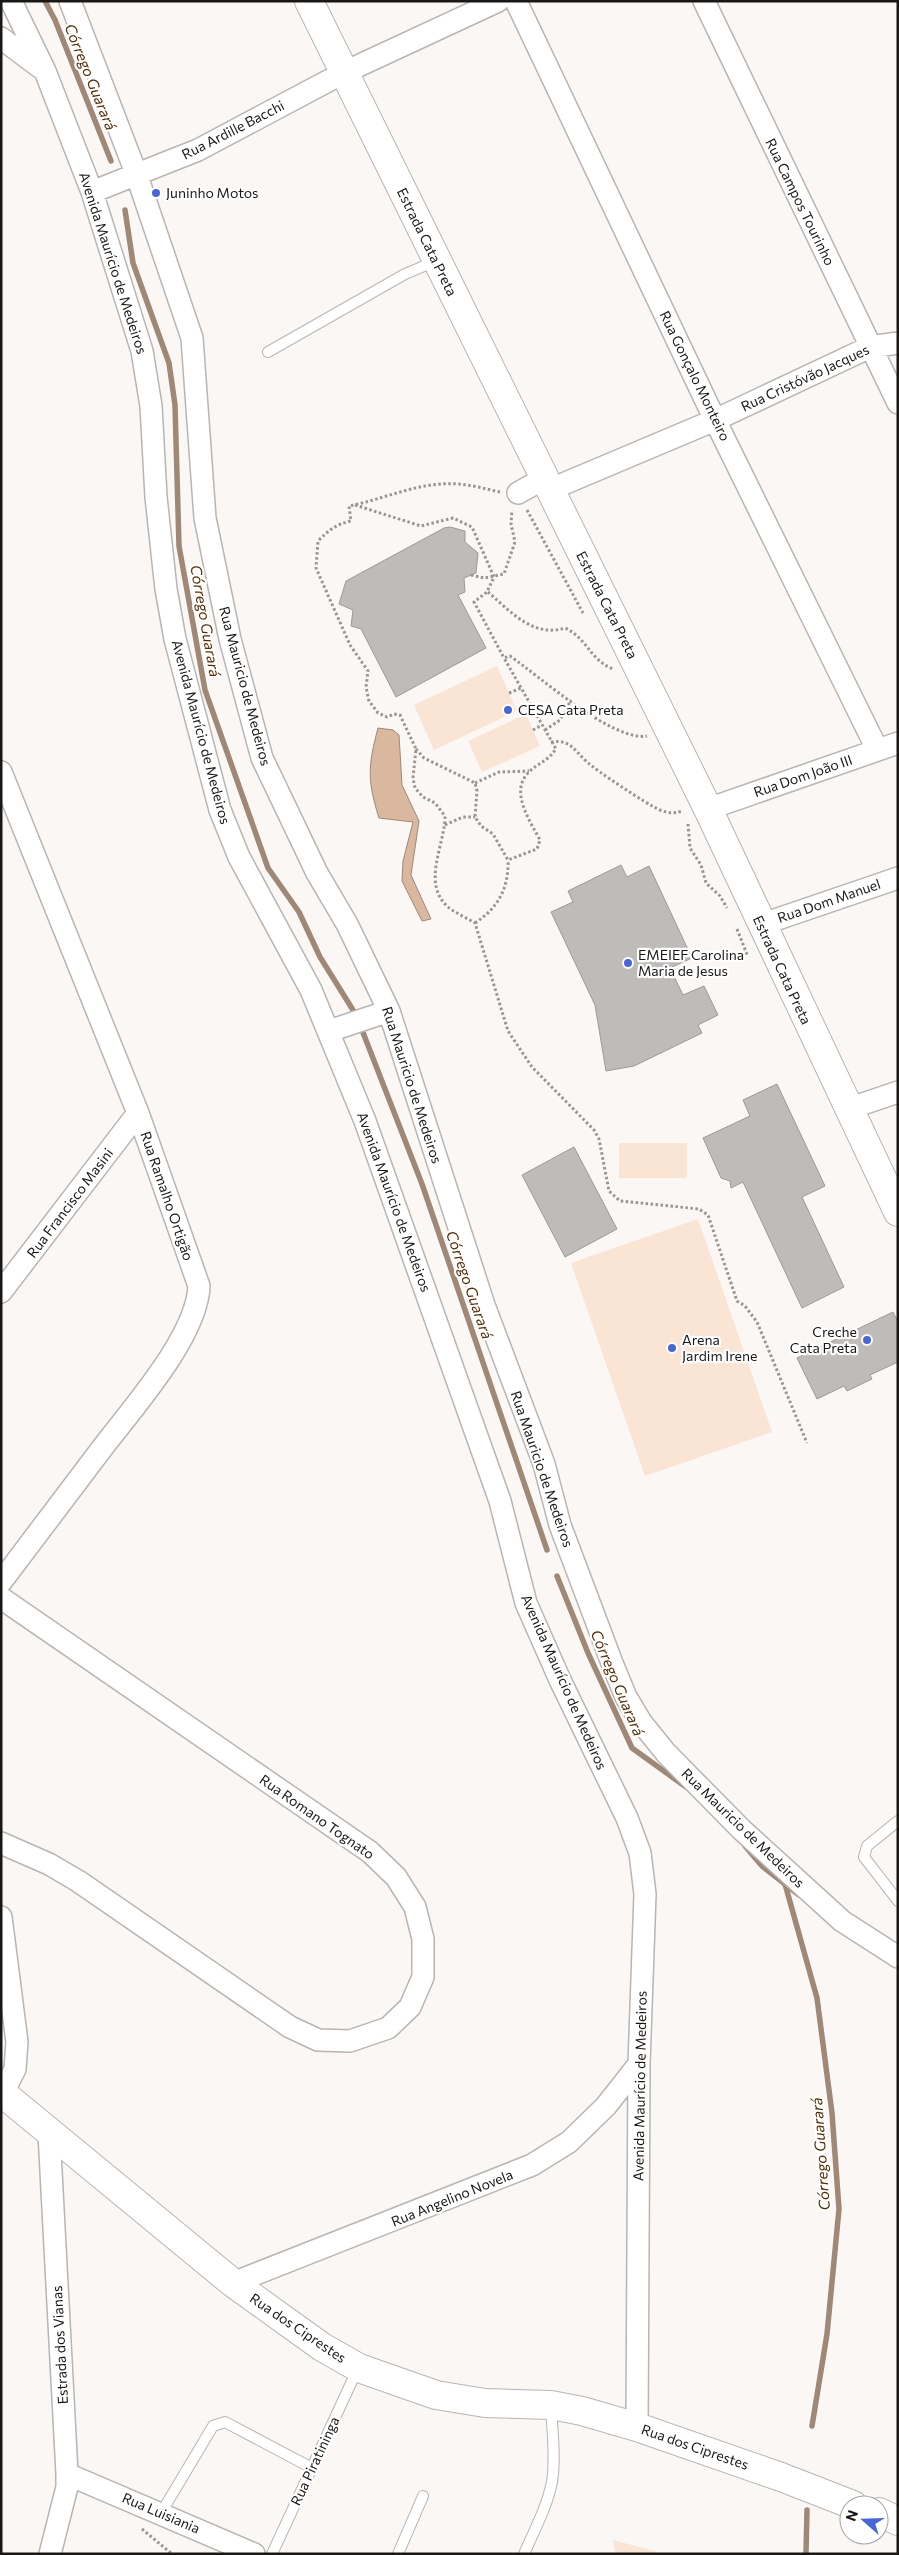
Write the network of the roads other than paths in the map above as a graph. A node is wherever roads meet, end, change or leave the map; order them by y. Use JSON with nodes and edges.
{"nodes":[{"id":1,"x":6,"y":1,"type":"edge"},
{"id":2,"x":11,"y":1,"type":"edge"},
{"id":3,"x":70,"y":1,"type":"edge"},
{"id":4,"x":309,"y":1,"type":"edge"},
{"id":5,"x":498,"y":1,"type":"edge"},
{"id":6,"x":516,"y":1,"type":"edge"},
{"id":7,"x":704,"y":1,"type":"edge"},
{"id":8,"x":1,"y":11,"type":"edge"},
{"id":9,"x":1,"y":38,"type":"edge"},
{"id":10,"x":45,"y":72,"type":"junction"},
{"id":11,"x":343,"y":73,"type":"junction"},
{"id":12,"x":136,"y":173,"type":"junction"},
{"id":13,"x":92,"y":192,"type":"junction"},
{"id":14,"x":436,"y":261,"type":"junction"},
{"id":15,"x":898,"y":343,"type":"edge"},
{"id":16,"x":870,"y":347,"type":"junction"},
{"id":17,"x":268,"y":352,"type":"dead end"},
{"id":18,"x":898,"y":403,"type":"edge"},
{"id":19,"x":715,"y":420,"type":"junction"},
{"id":20,"x":546,"y":485,"type":"junction"},
{"id":21,"x":518,"y":493,"type":"road end"},
{"id":22,"x":898,"y":743,"type":"edge"},
{"id":23,"x":877,"y":750,"type":"junction"},
{"id":24,"x":1,"y":772,"type":"edge"},
{"id":25,"x":695,"y":810,"type":"junction"},
{"id":26,"x":898,"y":878,"type":"edge"},
{"id":27,"x":748,"y":926,"type":"junction"},
{"id":28,"x":389,"y":1011,"type":"junction"},
{"id":29,"x":329,"y":1031,"type":"junction"},
{"id":30,"x":898,"y":1092,"type":"edge"},
{"id":31,"x":848,"y":1109,"type":"junction"},
{"id":32,"x":138,"y":1113,"type":"junction"},
{"id":33,"x":898,"y":1212,"type":"edge"},
{"id":34,"x":1,"y":1292,"type":"edge"},
{"id":35,"x":1,"y":1582,"type":"edge"},
{"id":36,"x":1,"y":1598,"type":"edge"},
{"id":37,"x":898,"y":1821,"type":"edge"},
{"id":38,"x":1,"y":1843,"type":"edge"},
{"id":39,"x":898,"y":1901,"type":"edge"},
{"id":40,"x":1,"y":1917,"type":"edge"},
{"id":41,"x":898,"y":1957,"type":"edge"},
{"id":42,"x":638,"y":2064,"type":"junction"},
{"id":43,"x":2,"y":2093,"type":"edge"},
{"id":44,"x":49,"y":2133,"type":"junction"},
{"id":45,"x":233,"y":2283,"type":"junction"},
{"id":46,"x":359,"y":2368,"type":"junction"},
{"id":47,"x":551,"y":2405,"type":"junction"},
{"id":48,"x":637,"y":2427,"type":"junction"},
{"id":49,"x":312,"y":2468,"type":"junction"},
{"id":50,"x":67,"y":2474,"type":"junction"},
{"id":51,"x":423,"y":2496,"type":"dead end"},
{"id":52,"x":839,"y":2499,"type":"edge"},
{"id":53,"x":162,"y":2513,"type":"junction"},
{"id":54,"x":50,"y":2554,"type":"edge"},
{"id":55,"x":254,"y":2554,"type":"edge"},
{"id":56,"x":272,"y":2554,"type":"edge"},
{"id":57,"x":398,"y":2554,"type":"edge"},
{"id":58,"x":524,"y":2554,"type":"edge"}],
"edges":[{"from":1,"to":8,"type":"street"},
{"from":2,"to":10,"type":"street","name":"Avenida Maurício de Medeiros"},
{"from":3,"to":12,"type":"street","name":"Rua Mauricio de Medeiros"},
{"from":4,"to":11,"type":"street","name":"Estrada Cata Preta"},
{"from":5,"to":11,"type":"street","name":"Rua Ardille Bacchi"},
{"from":6,"to":19,"type":"street","name":"Rua Gonçalo Monteiro"},
{"from":7,"to":16,"type":"street","name":"Rua Campos Tourinho"},
{"from":9,"to":10,"type":"street"},
{"from":10,"to":13,"type":"street","name":"Avenida Maurício de Medeiros"},
{"from":11,"to":12,"type":"street","name":"Rua Ardille Bacchi"},
{"from":11,"to":14,"type":"street","name":"Estrada Cata Preta"},
{"from":12,"to":13,"type":"street","name":"Rua Ardille Bacchi"},
{"from":12,"to":28,"type":"street","name":"Rua Mauricio de Medeiros"},
{"from":13,"to":29,"type":"street","name":"Avenida Maurício de Medeiros"},
{"from":14,"to":17,"type":"lane"},
{"from":14,"to":20,"type":"street","name":"Estrada Cata Preta"},
{"from":15,"to":16,"type":"street","name":"Rua Cristóvão Jacques"},
{"from":16,"to":18,"type":"street","name":"Rua Campos Tourinho"},
{"from":16,"to":19,"type":"street","name":"Rua Cristóvão Jacques"},
{"from":19,"to":20,"type":"street","name":"Rua Cristóvão Jacques"},
{"from":19,"to":23,"type":"street","name":"Rua Gonçalo Monteiro"},
{"from":20,"to":21,"type":"street","name":"Rua Cristóvão Jacques"},
{"from":20,"to":25,"type":"street","name":"Estrada Cata Preta"},
{"from":22,"to":23,"type":"street","name":"Rua Dom João III"},
{"from":23,"to":25,"type":"street","name":"Rua Dom João III"},
{"from":24,"to":32,"type":"street","name":"Rua Ramalho Ortigão"},
{"from":25,"to":27,"type":"street","name":"Estrada Cata Preta"},
{"from":26,"to":27,"type":"street","name":"Rua Dom Manuel"},
{"from":27,"to":31,"type":"street","name":"Estrada Cata Preta"},
{"from":28,"to":29,"type":"street"},
{"from":28,"to":41,"type":"street","name":"Rua Mauricio de Medeiros"},
{"from":29,"to":42,"type":"street","name":"Avenida Maurício de Medeiros"},
{"from":30,"to":31,"type":"street"},
{"from":31,"to":33,"type":"street","name":"Estrada Cata Preta"},
{"from":32,"to":34,"type":"street","name":"Rua Francisco Masini"},
{"from":32,"to":35,"type":"street","name":"Rua Ramalho Ortigão"},
{"from":36,"to":38,"type":"street","name":"Rua Romano Tognato"},
{"from":37,"to":39,"type":"lane"},
{"from":40,"to":43,"type":"street"},
{"from":42,"to":45,"type":"street","name":"Rua Angelino Novela"},
{"from":42,"to":48,"type":"street","name":"Avenida Maurício de Medeiros"},
{"from":43,"to":44,"type":"street","name":"Rua dos Ciprestes"},
{"from":44,"to":45,"type":"street","name":"Rua dos Ciprestes"},
{"from":44,"to":50,"type":"street","name":"Estrada dos Vianas"},
{"from":45,"to":46,"type":"street","name":"Rua dos Ciprestes"},
{"from":46,"to":47,"type":"street","name":"Rua dos Ciprestes"},
{"from":46,"to":49,"type":"lane","name":"Rua Piratininga"},
{"from":47,"to":48,"type":"street","name":"Rua dos Ciprestes"},
{"from":47,"to":58,"type":"lane"},
{"from":48,"to":52,"type":"street","name":"Rua dos Ciprestes"},
{"from":49,"to":53,"type":"lane"},
{"from":49,"to":56,"type":"lane","name":"Rua Piratininga"},
{"from":50,"to":53,"type":"street","name":"Rua Luisiania"},
{"from":50,"to":54,"type":"street","name":"Estrada dos Vianas"},
{"from":51,"to":57,"type":"lane"},
{"from":53,"to":55,"type":"street","name":"Rua Luisiania"}]}
